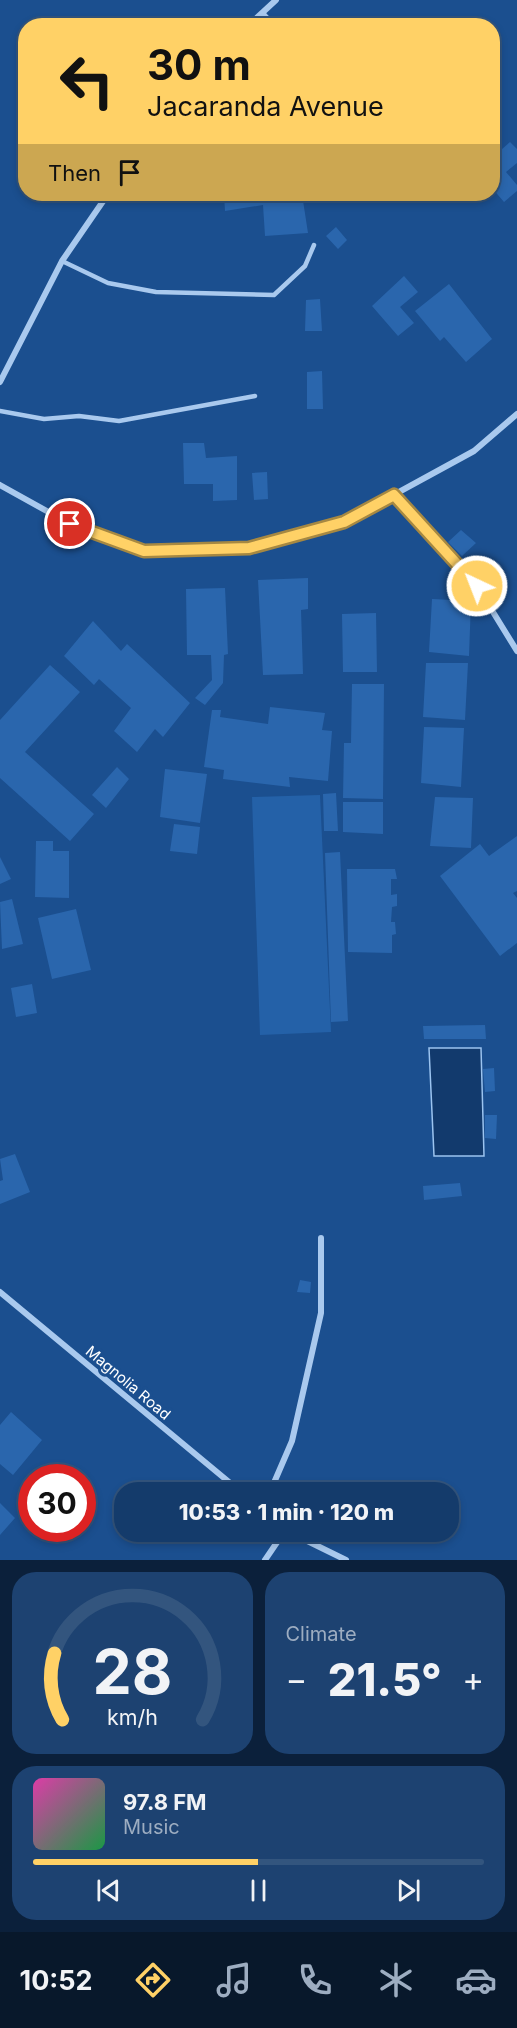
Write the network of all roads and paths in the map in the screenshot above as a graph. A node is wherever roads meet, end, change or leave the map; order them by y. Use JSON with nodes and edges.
{"nodes":[{"id":1,"x":276,"y":0,"type":"edge"},
{"id":2,"x":262,"y":13,"type":"junction"},
{"id":3,"x":257,"y":18,"type":"edge"},
{"id":4,"x":267,"y":18,"type":"edge"},
{"id":5,"x":103,"y":201,"type":"edge"},
{"id":6,"x":314,"y":245,"type":"dead end"},
{"id":7,"x":62,"y":261,"type":"junction"},
{"id":8,"x":0,"y":382,"type":"edge"},
{"id":9,"x":255,"y":396,"type":"dead end"},
{"id":10,"x":0,"y":411,"type":"edge"},
{"id":11,"x":517,"y":414,"type":"edge"},
{"id":12,"x":0,"y":485,"type":"edge"},
{"id":13,"x":394,"y":495,"type":"junction"},
{"id":14,"x":517,"y":651,"type":"edge"},
{"id":15,"x":321,"y":1238,"type":"dead end"},
{"id":16,"x":0,"y":1292,"type":"edge"},
{"id":17,"x":229,"y":1482,"type":"edge"},
{"id":18,"x":274,"y":1482,"type":"edge"},
{"id":19,"x":277,"y":1542,"type":"edge"},
{"id":20,"x":309,"y":1542,"type":"edge"},
{"id":21,"x":265,"y":1560,"type":"edge"},
{"id":22,"x":346,"y":1560,"type":"edge"}],
"edges":[{"from":1,"to":2,"type":"street"},
{"from":2,"to":3,"type":"street"},
{"from":2,"to":4,"type":"street"},
{"from":5,"to":7,"type":"street"},
{"from":6,"to":7,"type":"lane"},
{"from":7,"to":8,"type":"street"},
{"from":9,"to":10,"type":"lane"},
{"from":11,"to":13,"type":"street"},
{"from":12,"to":13,"type":"street"},
{"from":13,"to":14,"type":"street"},
{"from":15,"to":18,"type":"street"},
{"from":16,"to":17,"type":"street","name":"Magnolia Road"},
{"from":19,"to":21,"type":"street"},
{"from":20,"to":22,"type":"street"}]}
